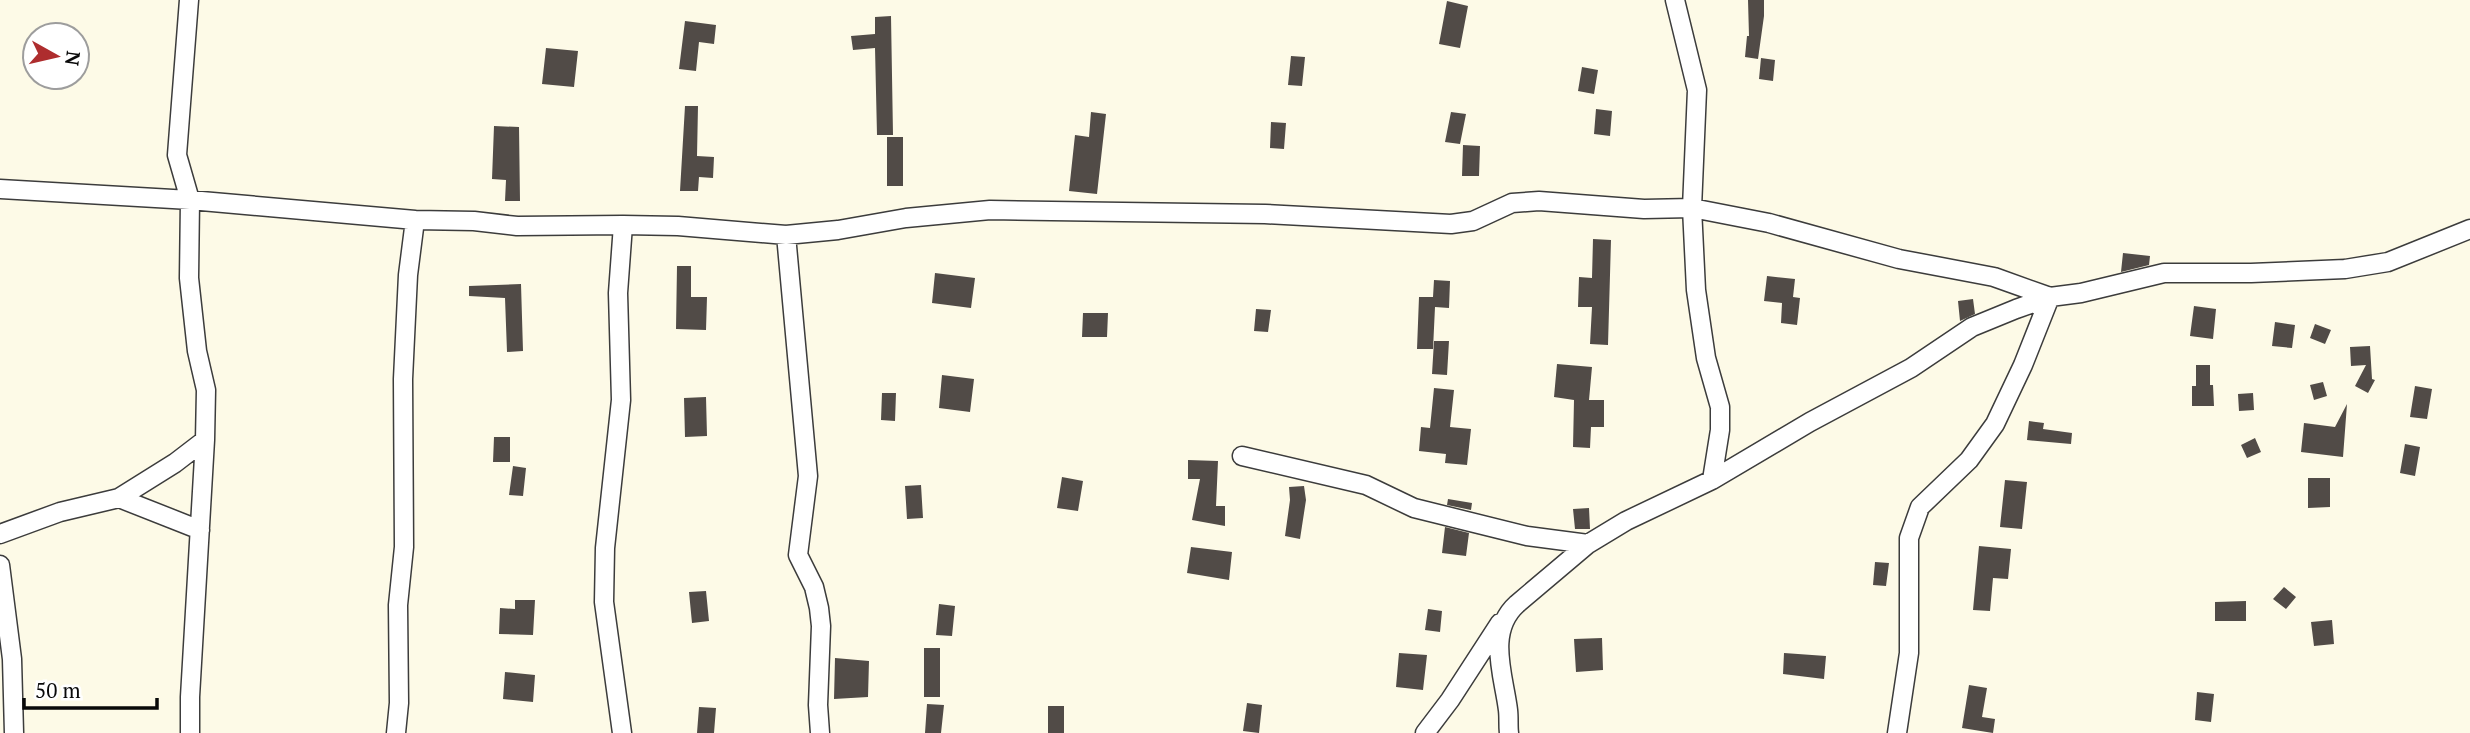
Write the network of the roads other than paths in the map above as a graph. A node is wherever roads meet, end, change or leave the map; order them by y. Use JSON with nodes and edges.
{"nodes":[{"id":1,"x":189,"y":0,"type":"edge"},
{"id":2,"x":1675,"y":0,"type":"edge"},
{"id":3,"x":0,"y":189,"type":"edge"},
{"id":4,"x":190,"y":200,"type":"junction"},
{"id":5,"x":1692,"y":208,"type":"junction"},
{"id":6,"x":415,"y":220,"type":"junction"},
{"id":7,"x":623,"y":225,"type":"junction"},
{"id":8,"x":2470,"y":229,"type":"edge"},
{"id":9,"x":786,"y":235,"type":"junction"},
{"id":10,"x":2050,"y":297,"type":"junction"},
{"id":11,"x":205,"y":440,"type":"junction"},
{"id":12,"x":1242,"y":456,"type":"dead end"},
{"id":13,"x":1712,"y":480,"type":"junction"},
{"id":14,"x":119,"y":498,"type":"junction"},
{"id":15,"x":200,"y":530,"type":"junction"},
{"id":16,"x":0,"y":534,"type":"edge"},
{"id":17,"x":1588,"y":544,"type":"junction"},
{"id":18,"x":0,"y":565,"type":"edge"},
{"id":19,"x":1506,"y":614,"type":"junction"},
{"id":20,"x":14,"y":733,"type":"edge"},
{"id":21,"x":190,"y":733,"type":"edge"},
{"id":22,"x":396,"y":733,"type":"edge"},
{"id":23,"x":622,"y":733,"type":"edge"},
{"id":24,"x":820,"y":733,"type":"edge"},
{"id":25,"x":1426,"y":733,"type":"edge"},
{"id":26,"x":1508,"y":733,"type":"edge"},
{"id":27,"x":1897,"y":733,"type":"edge"}],
"edges":[{"from":1,"to":4,"type":"street"},
{"from":2,"to":5,"type":"street"},
{"from":3,"to":4,"type":"street"},
{"from":4,"to":6,"type":"street"},
{"from":4,"to":11,"type":"street"},
{"from":5,"to":9,"type":"street"},
{"from":5,"to":10,"type":"street"},
{"from":5,"to":13,"type":"street"},
{"from":6,"to":7,"type":"street"},
{"from":6,"to":22,"type":"street"},
{"from":7,"to":9,"type":"street"},
{"from":7,"to":23,"type":"street"},
{"from":8,"to":10,"type":"street"},
{"from":9,"to":24,"type":"street"},
{"from":10,"to":13,"type":"street"},
{"from":10,"to":27,"type":"street"},
{"from":11,"to":14,"type":"street"},
{"from":11,"to":15,"type":"street"},
{"from":12,"to":17,"type":"street"},
{"from":13,"to":17,"type":"street"},
{"from":14,"to":15,"type":"street"},
{"from":14,"to":16,"type":"street"},
{"from":15,"to":21,"type":"street"},
{"from":17,"to":19,"type":"street"},
{"from":18,"to":20,"type":"street"},
{"from":19,"to":25,"type":"street"},
{"from":19,"to":26,"type":"street"}]}
